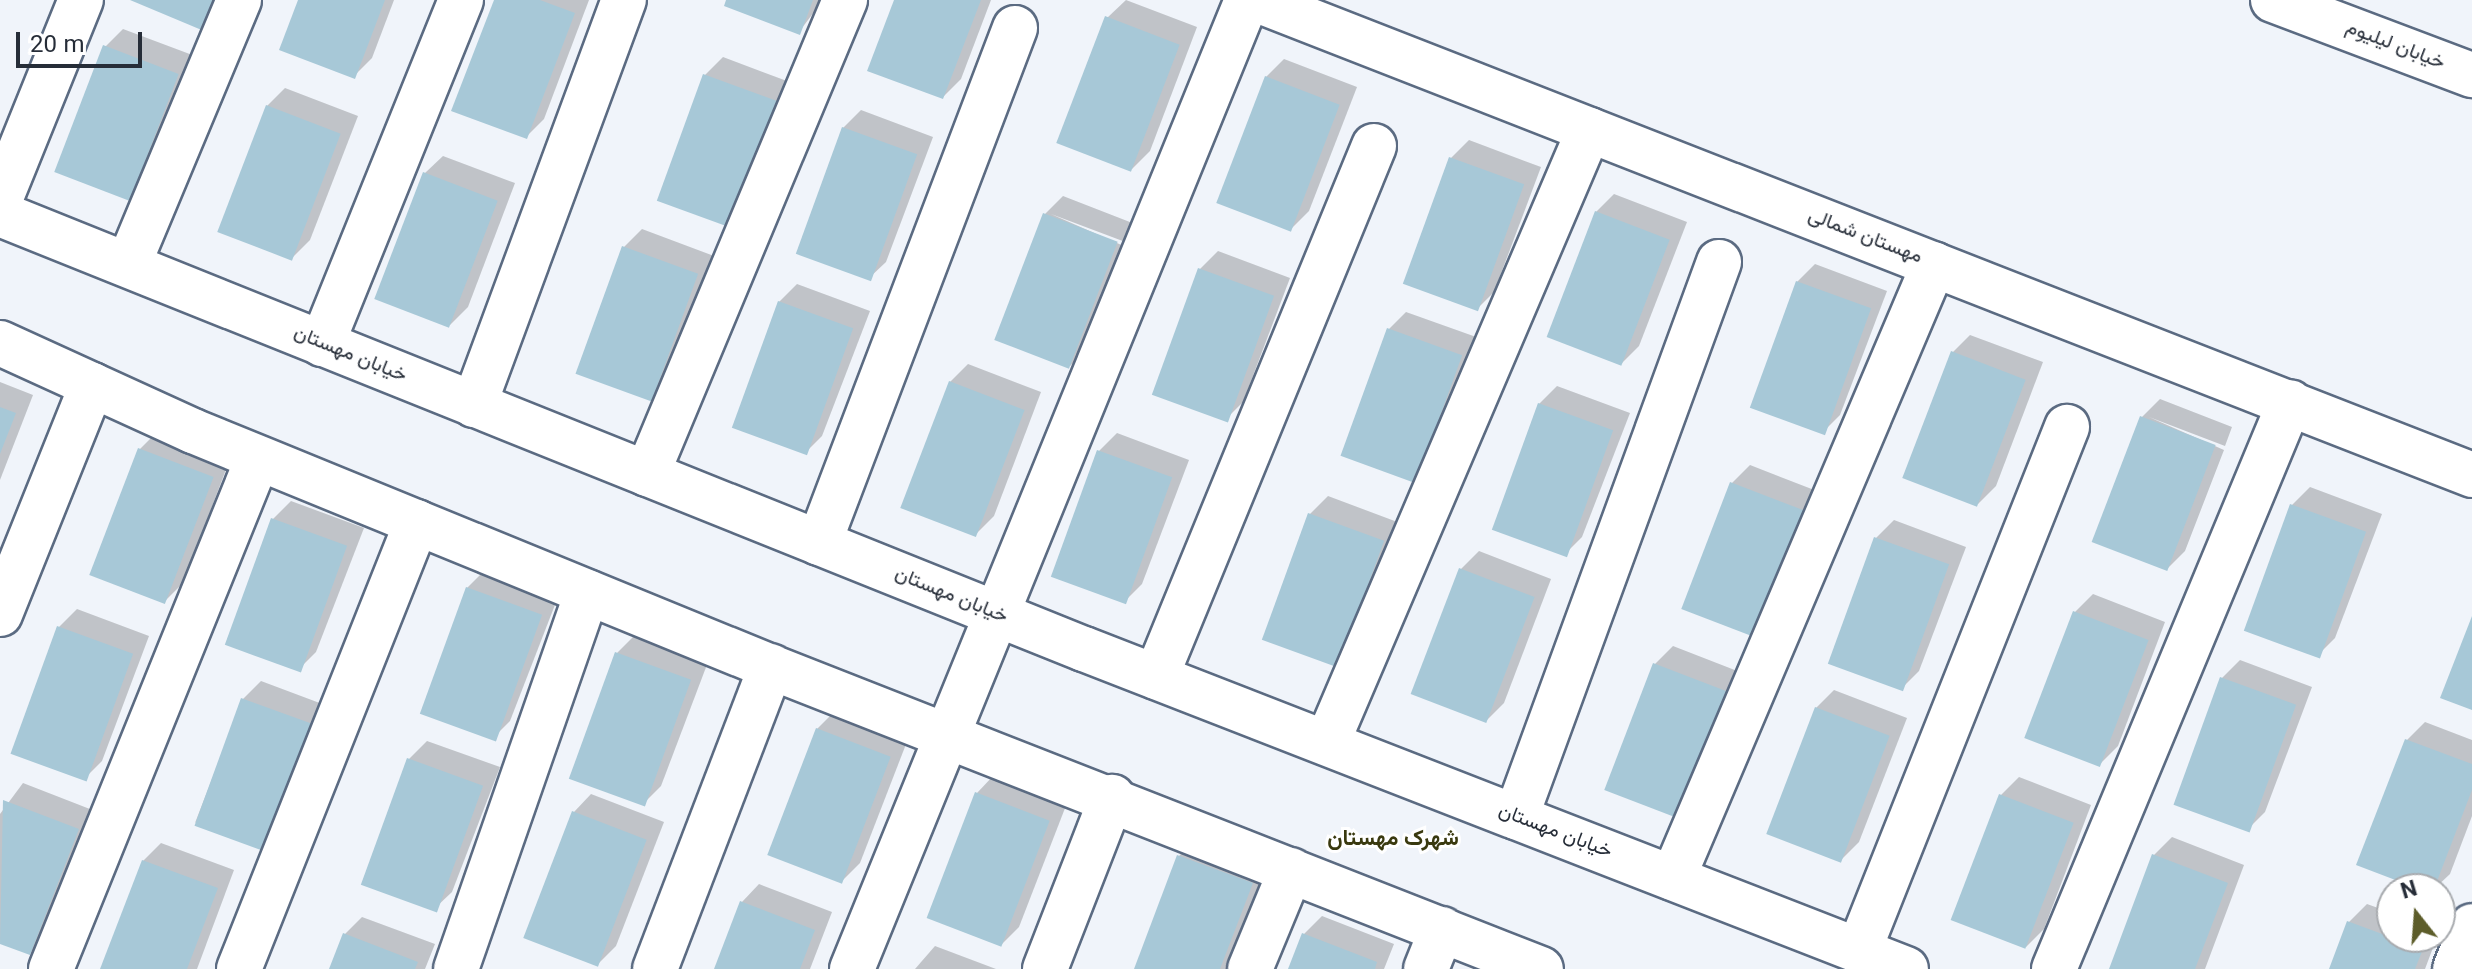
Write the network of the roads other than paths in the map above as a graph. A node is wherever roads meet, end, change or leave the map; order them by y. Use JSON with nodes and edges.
{"nodes":[{"id":1,"x":81,"y":0,"type":"edge"},
{"id":2,"x":239,"y":0,"type":"edge"},
{"id":3,"x":461,"y":0,"type":"edge"},
{"id":4,"x":624,"y":0,"type":"edge"},
{"id":5,"x":845,"y":0,"type":"edge"},
{"id":6,"x":1247,"y":0,"type":"edge"},
{"id":7,"x":1257,"y":0,"type":"edge"},
{"id":8,"x":2273,"y":0,"type":"edge"},
{"id":9,"x":1015,"y":28,"type":"dead end"},
{"id":10,"x":2472,"y":75,"type":"edge"},
{"id":11,"x":1589,"y":130,"type":"junction"},
{"id":12,"x":1374,"y":146,"type":"dead end"},
{"id":13,"x":0,"y":200,"type":"edge"},
{"id":14,"x":0,"y":214,"type":"edge"},
{"id":15,"x":1719,"y":262,"type":"dead end"},
{"id":16,"x":129,"y":263,"type":"junction"},
{"id":17,"x":1934,"y":264,"type":"junction"},
{"id":18,"x":0,"y":343,"type":"edge"},
{"id":19,"x":322,"y":344,"type":"junction"},
{"id":20,"x":92,"y":385,"type":"junction"},
{"id":21,"x":2290,"y":402,"type":"junction"},
{"id":22,"x":474,"y":405,"type":"junction"},
{"id":23,"x":2067,"y":427,"type":"dead end"},
{"id":24,"x":258,"y":458,"type":"junction"},
{"id":25,"x":647,"y":474,"type":"junction"},
{"id":26,"x":2472,"y":475,"type":"edge"},
{"id":27,"x":417,"y":522,"type":"junction"},
{"id":28,"x":819,"y":543,"type":"junction"},
{"id":29,"x":587,"y":592,"type":"junction"},
{"id":30,"x":0,"y":614,"type":"edge"},
{"id":31,"x":997,"y":614,"type":"junction"},
{"id":32,"x":771,"y":667,"type":"junction"},
{"id":33,"x":1156,"y":677,"type":"junction"},
{"id":34,"x":948,"y":732,"type":"junction"},
{"id":35,"x":1327,"y":743,"type":"junction"},
{"id":36,"x":1112,"y":797,"type":"junction"},
{"id":37,"x":1516,"y":817,"type":"junction"},
{"id":38,"x":1291,"y":870,"type":"junction"},
{"id":39,"x":1673,"y":878,"type":"junction"},
{"id":40,"x":2472,"y":926,"type":"edge"},
{"id":41,"x":1442,"y":929,"type":"junction"},
{"id":42,"x":1859,"y":950,"type":"junction"},
{"id":43,"x":51,"y":969,"type":"edge"},
{"id":44,"x":239,"y":969,"type":"edge"},
{"id":45,"x":456,"y":969,"type":"edge"},
{"id":46,"x":655,"y":969,"type":"edge"},
{"id":47,"x":852,"y":969,"type":"edge"},
{"id":48,"x":1045,"y":969,"type":"edge"},
{"id":49,"x":1250,"y":969,"type":"edge"},
{"id":50,"x":1426,"y":969,"type":"edge"},
{"id":51,"x":1541,"y":969,"type":"edge"},
{"id":52,"x":1906,"y":969,"type":"edge"},
{"id":53,"x":2054,"y":969,"type":"edge"},
{"id":54,"x":2455,"y":969,"type":"edge"}],
"edges":[{"from":1,"to":13,"type":"street"},
{"from":2,"to":16,"type":"street"},
{"from":3,"to":19,"type":"street"},
{"from":4,"to":22,"type":"street"},
{"from":5,"to":25,"type":"street"},
{"from":6,"to":31,"type":"street"},
{"from":7,"to":11,"type":"street","name":"مهستان شمالی"},
{"from":8,"to":10,"type":"street","name":"خیابان لیلیوم"},
{"from":9,"to":28,"type":"street"},
{"from":11,"to":17,"type":"street","name":"مهستان شمالی"},
{"from":11,"to":35,"type":"street"},
{"from":12,"to":33,"type":"street"},
{"from":14,"to":16,"type":"street","name":"خیابان مهستان"},
{"from":15,"to":37,"type":"street"},
{"from":16,"to":19,"type":"street","name":"خیابان مهستان"},
{"from":17,"to":21,"type":"street","name":"مهستان شمالی"},
{"from":17,"to":39,"type":"street"},
{"from":18,"to":20,"type":"street"},
{"from":19,"to":22,"type":"street","name":"خیابان مهستان"},
{"from":20,"to":24,"type":"street"},
{"from":20,"to":30,"type":"street"},
{"from":21,"to":26,"type":"street","name":"مهستان شمالی"},
{"from":21,"to":53,"type":"street"},
{"from":22,"to":25,"type":"street","name":"خیابان مهستان"},
{"from":23,"to":42,"type":"street"},
{"from":24,"to":27,"type":"street"},
{"from":24,"to":43,"type":"street"},
{"from":25,"to":28,"type":"street","name":"خیابان مهستان"},
{"from":27,"to":29,"type":"street"},
{"from":27,"to":44,"type":"street"},
{"from":28,"to":31,"type":"street","name":"خیابان مهستان"},
{"from":29,"to":32,"type":"street"},
{"from":29,"to":45,"type":"street"},
{"from":31,"to":33,"type":"street","name":"خیابان مهستان"},
{"from":31,"to":34,"type":"street"},
{"from":32,"to":34,"type":"street"},
{"from":32,"to":46,"type":"street"},
{"from":33,"to":35,"type":"street","name":"خیابان مهستان"},
{"from":34,"to":36,"type":"street"},
{"from":34,"to":47,"type":"street"},
{"from":35,"to":37,"type":"street","name":"خیابان مهستان"},
{"from":36,"to":38,"type":"street"},
{"from":36,"to":48,"type":"street"},
{"from":37,"to":39,"type":"street","name":"خیابان مهستان"},
{"from":38,"to":41,"type":"street"},
{"from":38,"to":49,"type":"street"},
{"from":39,"to":42,"type":"street","name":"خیابان مهستان"},
{"from":40,"to":54,"type":"street"},
{"from":41,"to":50,"type":"street"},
{"from":41,"to":51,"type":"street"},
{"from":42,"to":52,"type":"street","name":"خیابان مهستان"}]}
